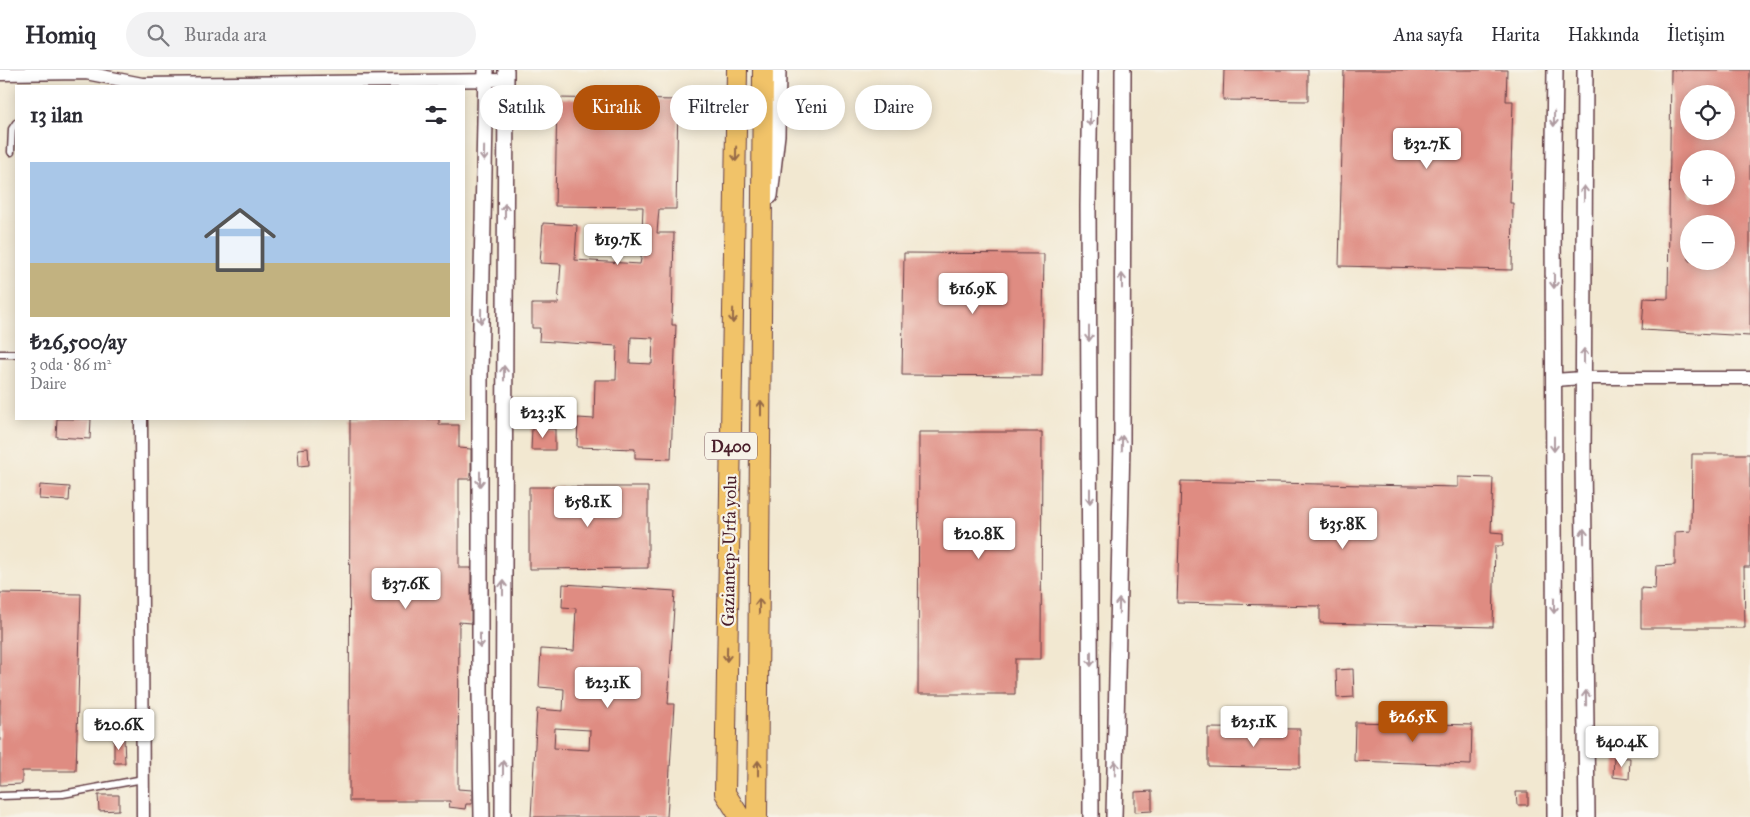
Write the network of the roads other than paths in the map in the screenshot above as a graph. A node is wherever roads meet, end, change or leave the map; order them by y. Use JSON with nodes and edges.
{"nodes":[{"id":1,"x":733,"y":70,"type":"edge"},
{"id":2,"x":738,"y":70,"type":"edge"},
{"id":3,"x":764,"y":70,"type":"edge"},
{"id":4,"x":778,"y":70,"type":"edge"},
{"id":5,"x":1090,"y":70,"type":"edge"},
{"id":6,"x":1123,"y":70,"type":"edge"},
{"id":7,"x":1555,"y":70,"type":"edge"},
{"id":8,"x":1585,"y":70,"type":"edge"},
{"id":9,"x":0,"y":74,"type":"edge"},
{"id":10,"x":486,"y":75,"type":"edge"},
{"id":11,"x":506,"y":75,"type":"edge"},
{"id":12,"x":142,"y":85,"type":"edge"},
{"id":13,"x":735,"y":85,"type":"edge"},
{"id":14,"x":738,"y":85,"type":"edge"},
{"id":15,"x":15,"y":124,"type":"edge"},
{"id":16,"x":737,"y":130,"type":"edge"},
{"id":17,"x":11,"y":152,"type":"dead end"},
{"id":18,"x":762,"y":270,"type":"junction"},
{"id":19,"x":0,"y":354,"type":"edge"},
{"id":20,"x":15,"y":354,"type":"edge"},
{"id":21,"x":1583,"y":378,"type":"junction"},
{"id":22,"x":1750,"y":378,"type":"edge"},
{"id":23,"x":1554,"y":380,"type":"junction"},
{"id":24,"x":141,"y":420,"type":"edge"},
{"id":25,"x":143,"y":778,"type":"junction"},
{"id":26,"x":0,"y":796,"type":"edge"},
{"id":27,"x":143,"y":817,"type":"edge"},
{"id":28,"x":482,"y":817,"type":"edge"},
{"id":29,"x":502,"y":817,"type":"edge"},
{"id":30,"x":740,"y":817,"type":"edge"},
{"id":31,"x":757,"y":817,"type":"edge"},
{"id":32,"x":1091,"y":817,"type":"edge"},
{"id":33,"x":1114,"y":817,"type":"edge"},
{"id":34,"x":1554,"y":817,"type":"edge"},
{"id":35,"x":1587,"y":817,"type":"edge"}],
"edges":[{"from":1,"to":13,"type":"street"},
{"from":2,"to":14,"type":"highway","name":"Gaziantep-Urfa yolu","number":"D400"},
{"from":3,"to":18,"type":"highway","name":"Gaziantep-Urfa yolu","number":"D400"},
{"from":4,"to":18,"type":"street"},
{"from":5,"to":32,"type":"street","one_way":true},
{"from":33,"to":6,"type":"street","one_way":true},
{"from":7,"to":23,"type":"street","one_way":true},
{"from":21,"to":8,"type":"street","one_way":true},
{"from":9,"to":12,"type":"street"},
{"from":10,"to":11,"type":"street"},
{"from":10,"to":12,"type":"street"},
{"from":10,"to":28,"type":"street","one_way":true},
{"from":29,"to":11,"type":"street","one_way":true},
{"from":15,"to":17,"type":"lane"},
{"from":16,"to":30,"type":"highway","name":"Gaziantep-Urfa yolu","number":"D400","one_way":true},
{"from":31,"to":18,"type":"highway","name":"Gaziantep-Urfa yolu","number":"D400","one_way":true},
{"from":19,"to":20,"type":"lane"},
{"from":21,"to":22,"type":"street"},
{"from":21,"to":23,"type":"street"},
{"from":35,"to":21,"type":"street","one_way":true},
{"from":23,"to":34,"type":"street","one_way":true},
{"from":24,"to":25,"type":"street"},
{"from":25,"to":26,"type":"lane"},
{"from":25,"to":27,"type":"street"}]}
